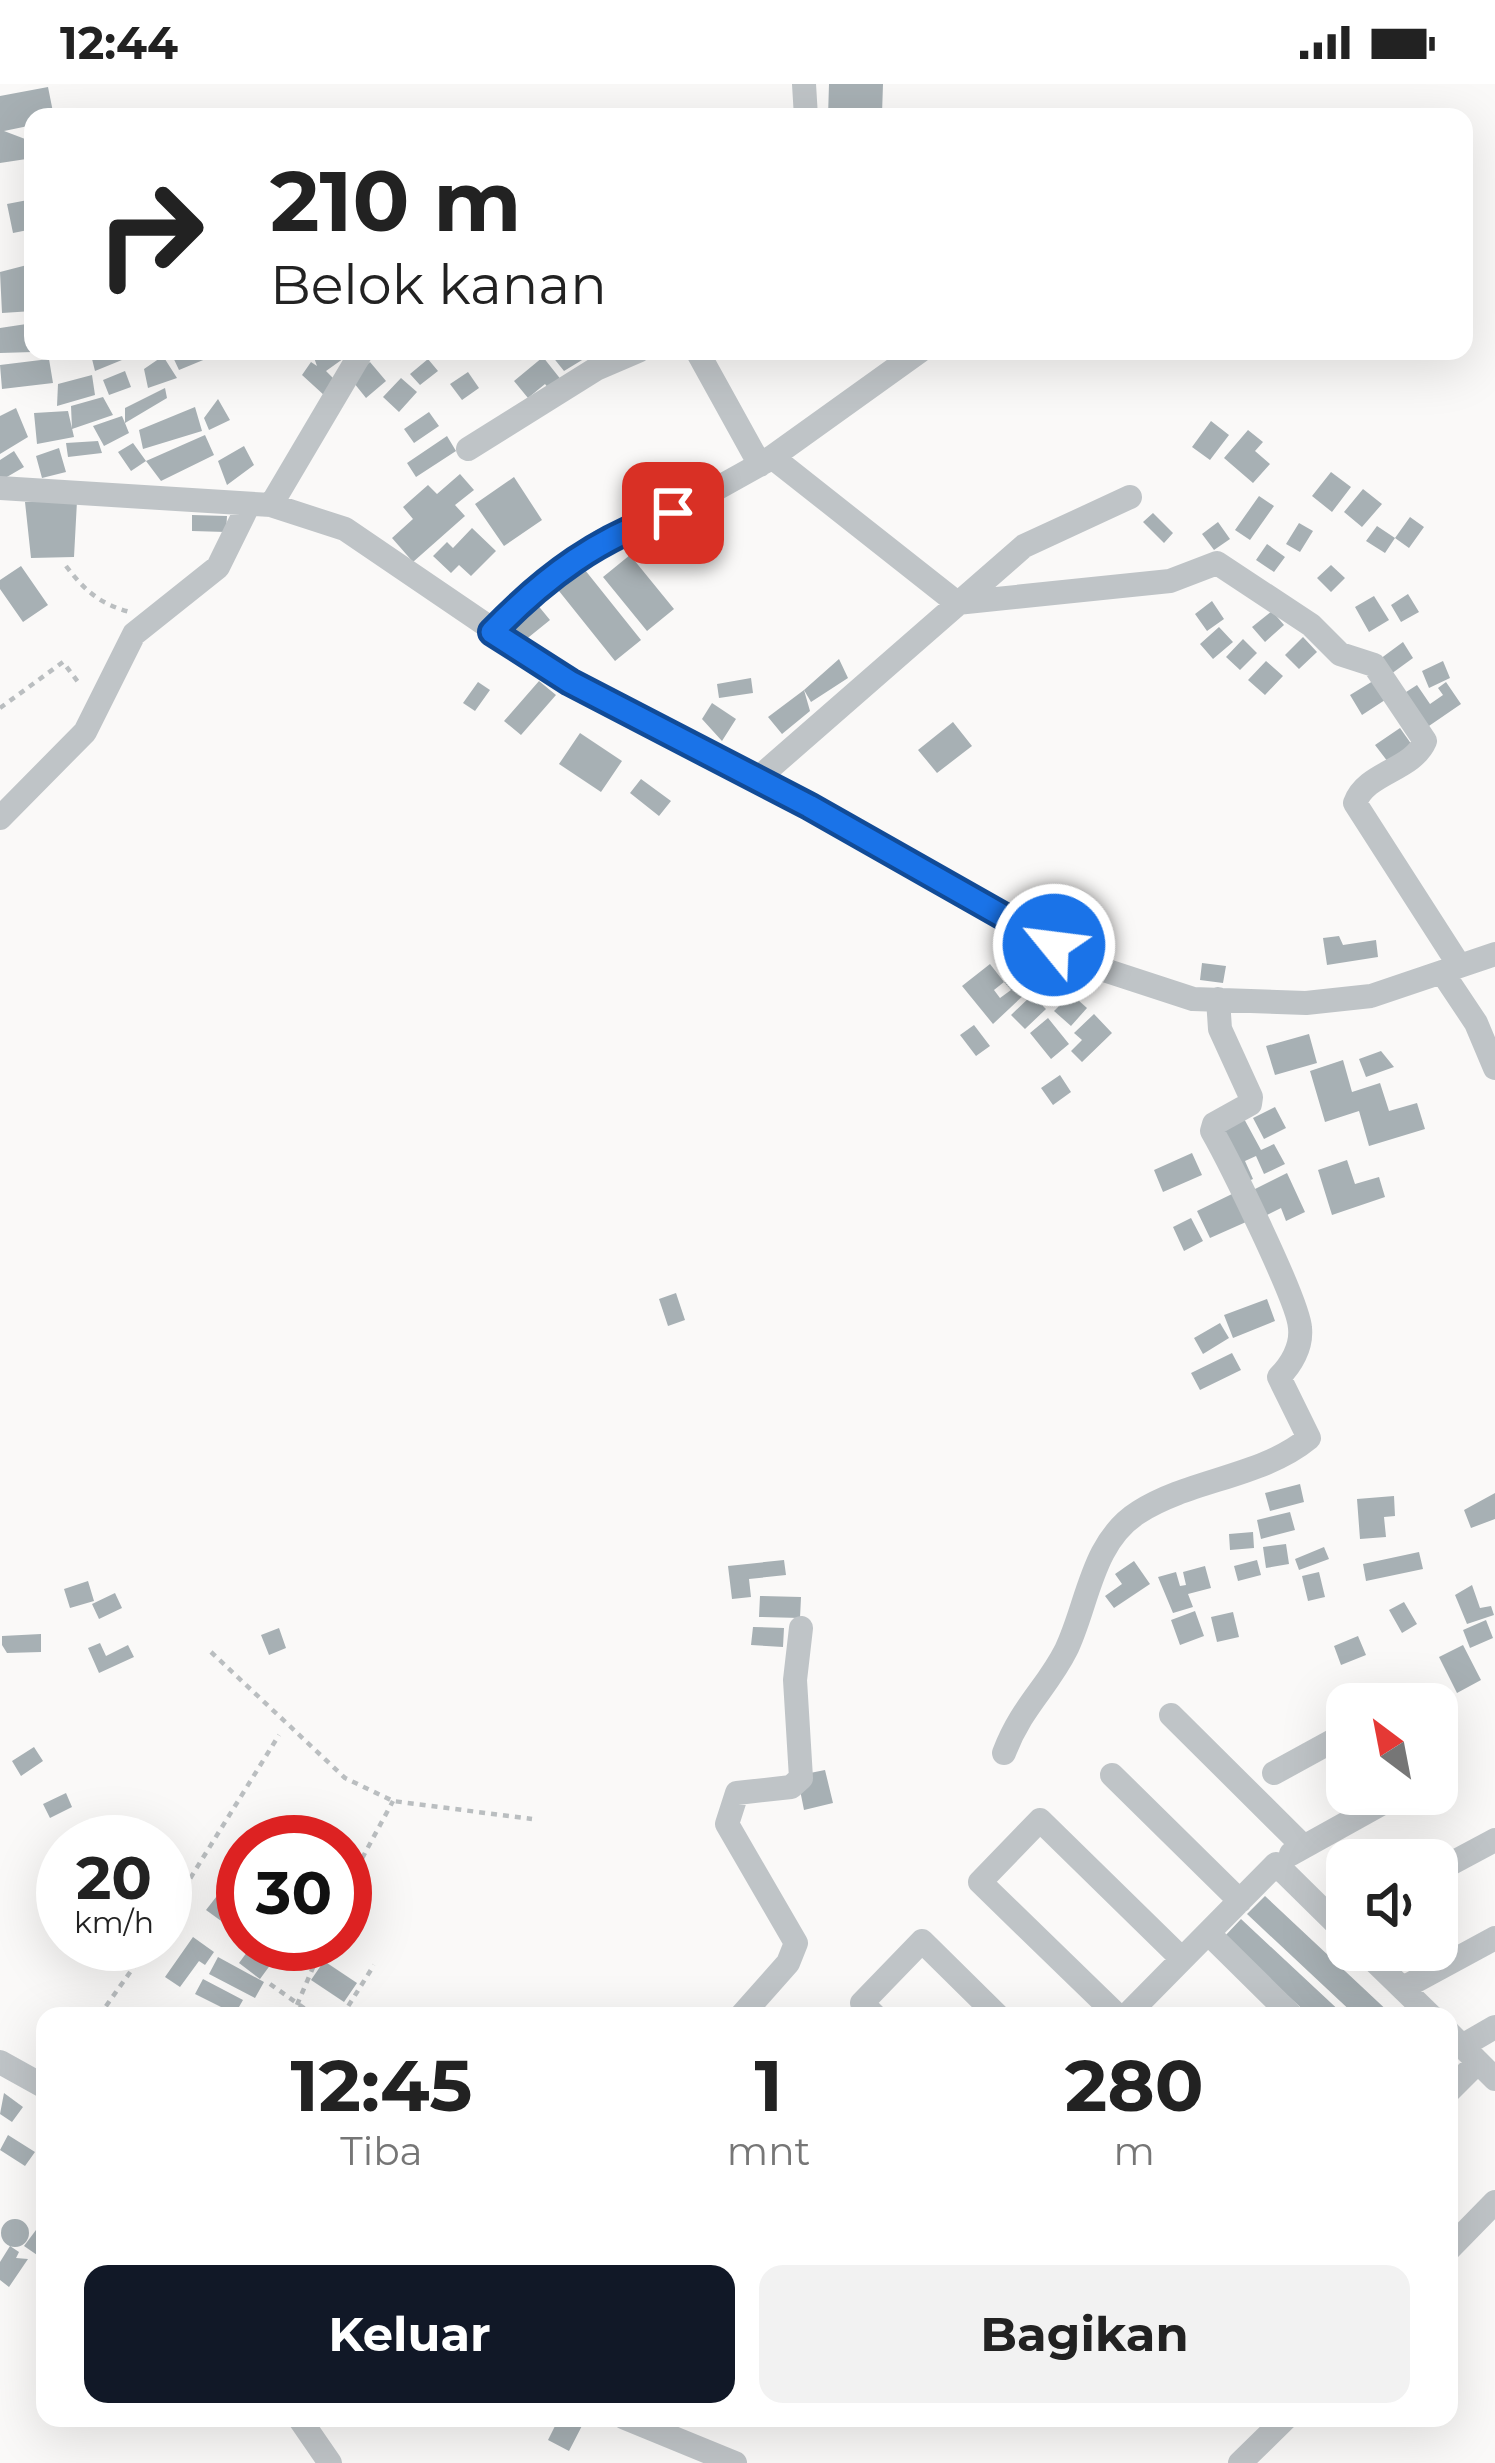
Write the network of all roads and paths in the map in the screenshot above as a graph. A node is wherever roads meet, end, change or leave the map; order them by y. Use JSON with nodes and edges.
{"nodes":[{"id":1,"x":356,"y":360,"type":"edge"},
{"id":2,"x":617,"y":360,"type":"edge"},
{"id":3,"x":704,"y":360,"type":"edge"},
{"id":4,"x":900,"y":360,"type":"edge"},
{"id":5,"x":468,"y":449,"type":"dead end"},
{"id":6,"x":766,"y":461,"type":"junction"},
{"id":7,"x":0,"y":488,"type":"edge"},
{"id":8,"x":1130,"y":497,"type":"dead end"},
{"id":9,"x":260,"y":504,"type":"junction"},
{"id":10,"x":66,"y":566,"type":"dead end"},
{"id":11,"x":957,"y":603,"type":"junction"},
{"id":12,"x":153,"y":616,"type":"junction"},
{"id":13,"x":492,"y":632,"type":"junction"},
{"id":14,"x":97,"y":707,"type":"junction"},
{"id":15,"x":0,"y":708,"type":"edge"},
{"id":16,"x":756,"y":780,"type":"junction"},
{"id":17,"x":0,"y":818,"type":"edge"},
{"id":18,"x":1495,"y":954,"type":"edge"},
{"id":19,"x":1450,"y":969,"type":"junction"},
{"id":20,"x":1218,"y":999,"type":"junction"},
{"id":21,"x":1495,"y":1068,"type":"edge"},
{"id":22,"x":801,"y":1628,"type":"dead end"},
{"id":23,"x":211,"y":1652,"type":"dead end"},
{"id":24,"x":1171,"y":1715,"type":"dead end"},
{"id":25,"x":279,"y":1735,"type":"dead end"},
{"id":26,"x":1326,"y":1745,"type":"edge"},
{"id":27,"x":1004,"y":1753,"type":"dead end"},
{"id":28,"x":1274,"y":1773,"type":"dead end"},
{"id":29,"x":1112,"y":1775,"type":"dead end"},
{"id":30,"x":394,"y":1801,"type":"junction"},
{"id":31,"x":1360,"y":1815,"type":"edge"},
{"id":32,"x":532,"y":1819,"type":"dead end"},
{"id":33,"x":1495,"y":1840,"type":"edge"},
{"id":34,"x":372,"y":1841,"type":"edge"},
{"id":35,"x":1303,"y":1846,"type":"junction"},
{"id":36,"x":1458,"y":1860,"type":"edge"},
{"id":37,"x":1276,"y":1864,"type":"junction"},
{"id":38,"x":192,"y":1875,"type":"edge"},
{"id":39,"x":1240,"y":1901,"type":"junction"},
{"id":40,"x":1326,"y":1910,"type":"edge"},
{"id":41,"x":1208,"y":1933,"type":"junction"},
{"id":42,"x":1495,"y":1938,"type":"edge"},
{"id":43,"x":1182,"y":1959,"type":"junction"},
{"id":44,"x":374,"y":1965,"type":"dead end"},
{"id":45,"x":131,"y":1971,"type":"edge"},
{"id":46,"x":311,"y":1971,"type":"edge"},
{"id":47,"x":1386,"y":1971,"type":"edge"},
{"id":48,"x":270,"y":1984,"type":"dead end"},
{"id":49,"x":1403,"y":1988,"type":"junction"},
{"id":50,"x":297,"y":2006,"type":"joint"},
{"id":51,"x":105,"y":2007,"type":"edge"},
{"id":52,"x":348,"y":2007,"type":"edge"},
{"id":53,"x":749,"y":2007,"type":"edge"},
{"id":54,"x":866,"y":2007,"type":"edge"},
{"id":55,"x":989,"y":2007,"type":"edge"},
{"id":56,"x":1126,"y":2007,"type":"edge"},
{"id":57,"x":1138,"y":2007,"type":"edge"},
{"id":58,"x":1283,"y":2007,"type":"edge"},
{"id":59,"x":1422,"y":2007,"type":"edge"},
{"id":60,"x":1495,"y":2027,"type":"edge"},
{"id":61,"x":1471,"y":2055,"type":"edge"},
{"id":62,"x":0,"y":2062,"type":"edge"},
{"id":63,"x":36,"y":2081,"type":"edge"},
{"id":64,"x":1495,"y":2202,"type":"edge"},
{"id":65,"x":1458,"y":2240,"type":"edge"},
{"id":66,"x":305,"y":2427,"type":"edge"},
{"id":67,"x":647,"y":2427,"type":"edge"},
{"id":68,"x":1277,"y":2427,"type":"edge"},
{"id":69,"x":330,"y":2463,"type":"edge"},
{"id":70,"x":735,"y":2463,"type":"edge"},
{"id":71,"x":1240,"y":2463,"type":"edge"}],
"edges":[{"from":1,"to":9,"type":"street"},
{"from":2,"to":5,"type":"street"},
{"from":3,"to":6,"type":"street"},
{"from":4,"to":6,"type":"street"},
{"from":6,"to":11,"type":"street"},
{"from":6,"to":13,"type":"street"},
{"from":7,"to":9,"type":"street"},
{"from":8,"to":11,"type":"street"},
{"from":9,"to":12,"type":"street"},
{"from":9,"to":13,"type":"street"},
{"from":10,"to":12,"type":"path"},
{"from":11,"to":16,"type":"street"},
{"from":11,"to":19,"type":"street"},
{"from":12,"to":14,"type":"street"},
{"from":13,"to":16,"type":"street"},
{"from":14,"to":15,"type":"path"},
{"from":14,"to":17,"type":"street"},
{"from":16,"to":20,"type":"street"},
{"from":18,"to":19,"type":"street"},
{"from":19,"to":20,"type":"street"},
{"from":19,"to":21,"type":"street"},
{"from":20,"to":27,"type":"street"},
{"from":22,"to":53,"type":"street"},
{"from":23,"to":30,"type":"path"},
{"from":24,"to":35,"type":"street"},
{"from":25,"to":38,"type":"path"},
{"from":26,"to":28,"type":"street"},
{"from":29,"to":39,"type":"street"},
{"from":30,"to":32,"type":"path"},
{"from":30,"to":34,"type":"path"},
{"from":31,"to":35,"type":"street"},
{"from":33,"to":36,"type":"street"},
{"from":35,"to":37,"type":"street"},
{"from":37,"to":39,"type":"street"},
{"from":37,"to":40,"type":"street"},
{"from":39,"to":41,"type":"street"},
{"from":41,"to":43,"type":"street"},
{"from":41,"to":58,"type":"street"},
{"from":42,"to":49,"type":"street"},
{"from":43,"to":56,"type":"street"},
{"from":43,"to":57,"type":"street"},
{"from":44,"to":52,"type":"path"},
{"from":45,"to":51,"type":"path"},
{"from":46,"to":50,"type":"path"},
{"from":47,"to":49,"type":"street"},
{"from":48,"to":50,"type":"path"},
{"from":49,"to":59,"type":"street"},
{"from":54,"to":55,"type":"street"},
{"from":60,"to":61,"type":"street"},
{"from":62,"to":63,"type":"street"},
{"from":64,"to":65,"type":"street"},
{"from":66,"to":69,"type":"street"},
{"from":67,"to":70,"type":"street"},
{"from":68,"to":71,"type":"street"}]}
